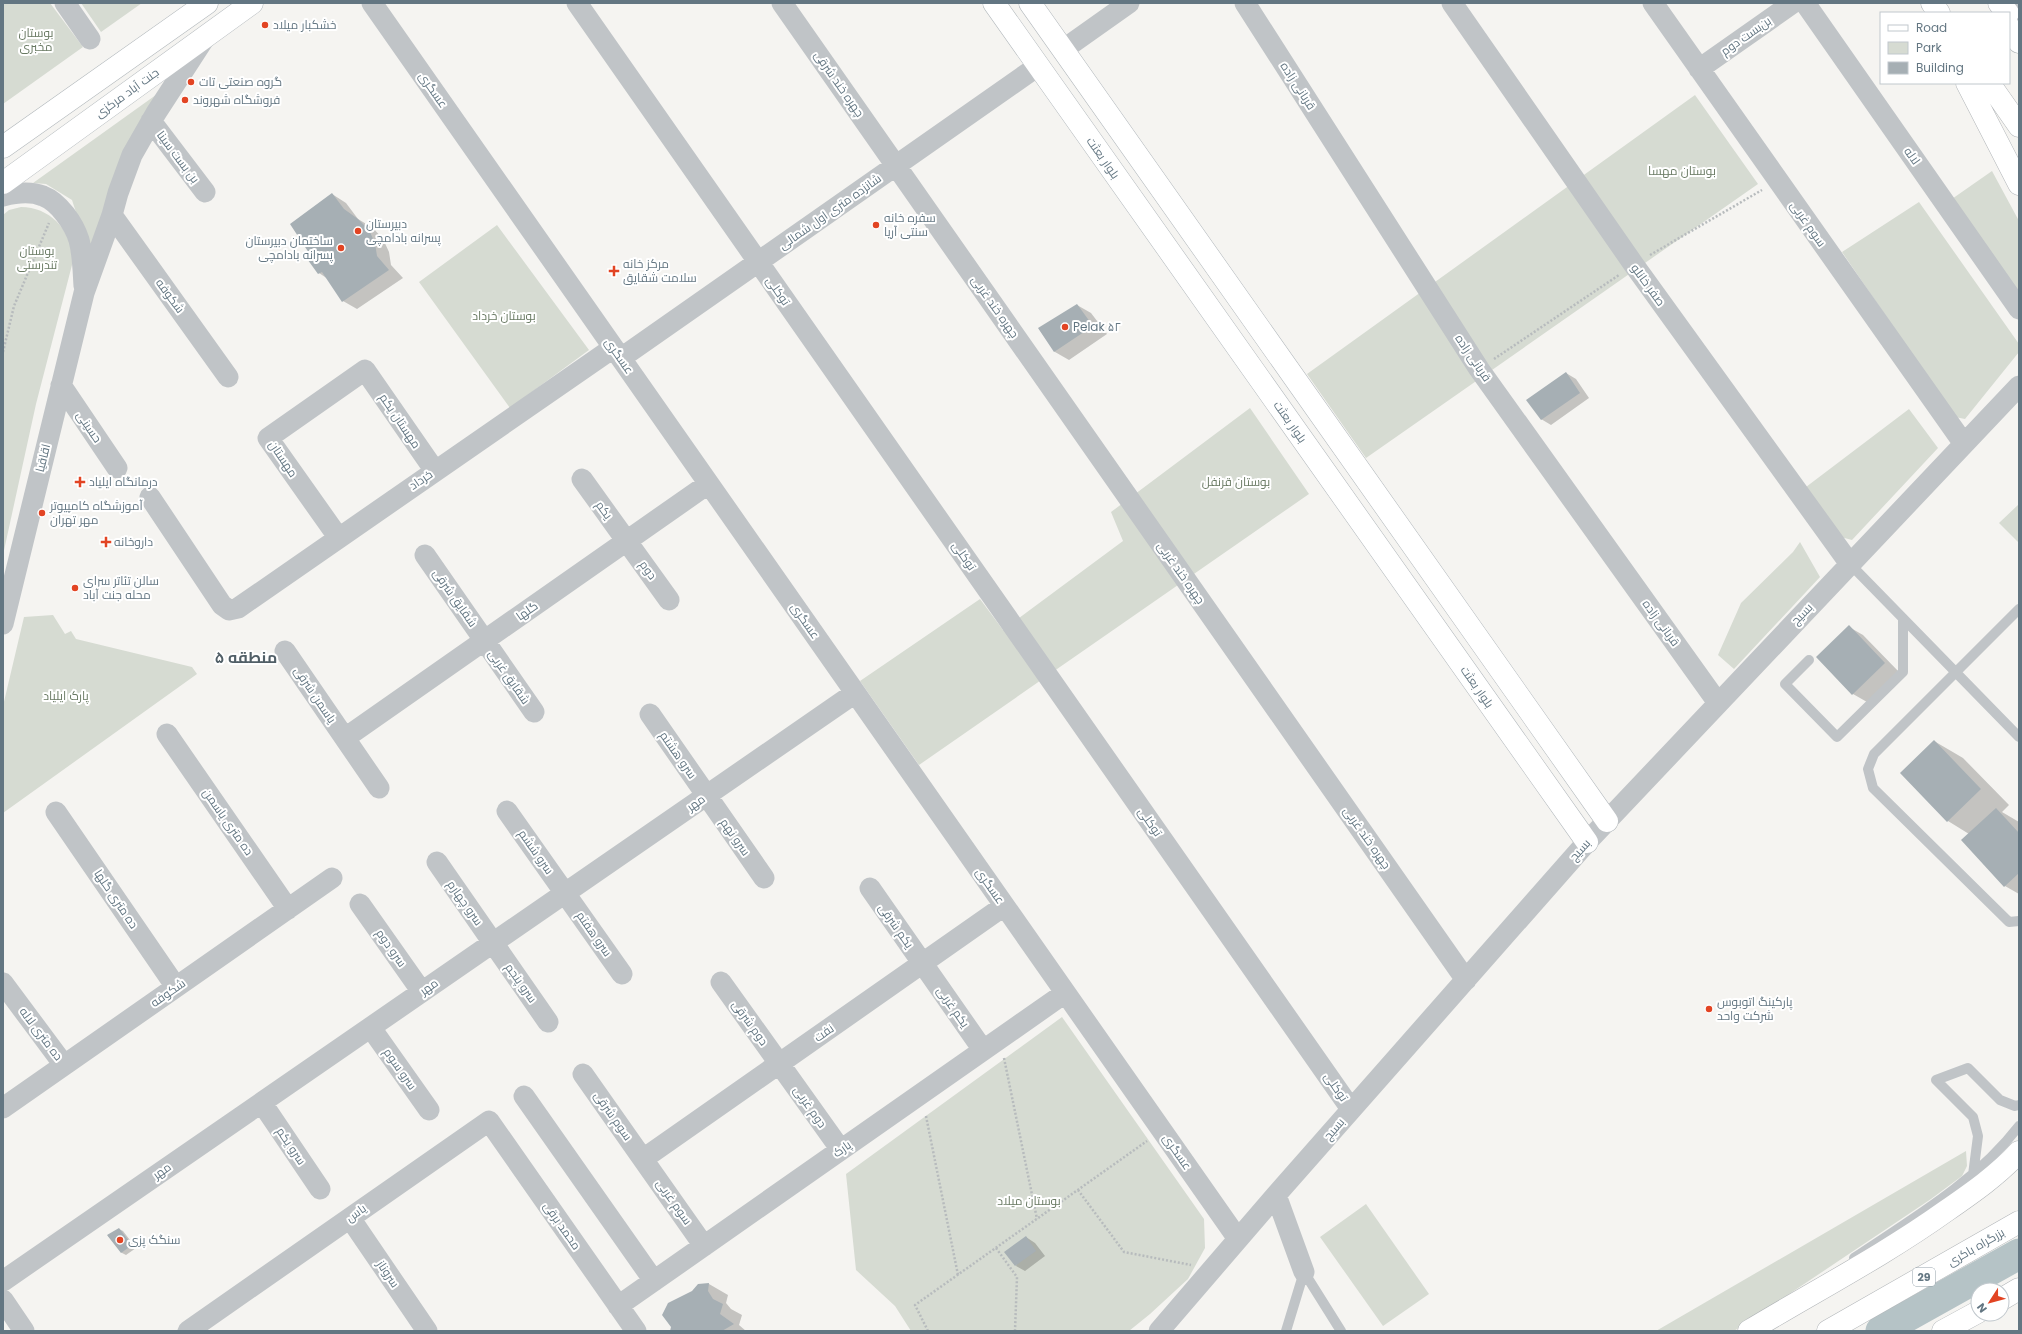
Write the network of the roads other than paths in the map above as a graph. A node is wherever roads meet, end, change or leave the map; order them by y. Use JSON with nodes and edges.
{"nodes":[{"id":1,"x":65,"y":3,"type":"edge"},
{"id":2,"x":207,"y":3,"type":"edge"},
{"id":3,"x":252,"y":3,"type":"edge"},
{"id":4,"x":372,"y":3,"type":"edge"},
{"id":5,"x":577,"y":3,"type":"edge"},
{"id":6,"x":782,"y":3,"type":"edge"},
{"id":7,"x":994,"y":3,"type":"edge"},
{"id":8,"x":1030,"y":3,"type":"edge"},
{"id":9,"x":1129,"y":3,"type":"edge"},
{"id":10,"x":1245,"y":3,"type":"edge"},
{"id":11,"x":1452,"y":3,"type":"edge"},
{"id":12,"x":1653,"y":3,"type":"edge"},
{"id":13,"x":1793,"y":3,"type":"edge"},
{"id":14,"x":1805,"y":3,"type":"edge"},
{"id":15,"x":1922,"y":3,"type":"edge"},
{"id":16,"x":1932,"y":3,"type":"edge"},
{"id":17,"x":1992,"y":3,"type":"edge"},
{"id":18,"x":1999,"y":3,"type":"edge"},
{"id":19,"x":2016,"y":3,"type":"edge"},
{"id":20,"x":2019,"y":6,"type":"edge"},
{"id":21,"x":1927,"y":12,"type":"edge"},
{"id":22,"x":1938,"y":12,"type":"edge"},
{"id":23,"x":1998,"y":12,"type":"edge"},
{"id":24,"x":2006,"y":12,"type":"edge"},
{"id":25,"x":2010,"y":16,"type":"edge"},
{"id":26,"x":2019,"y":26,"type":"edge"},
{"id":27,"x":2010,"y":29,"type":"edge"},
{"id":28,"x":207,"y":35,"type":"junction"},
{"id":29,"x":90,"y":39,"type":"dead end"},
{"id":30,"x":2019,"y":42,"type":"edge"},
{"id":31,"x":1064,"y":49,"type":"junction"},
{"id":32,"x":1038,"y":66,"type":"junction"},
{"id":33,"x":1699,"y":69,"type":"junction"},
{"id":34,"x":1968,"y":84,"type":"edge"},
{"id":35,"x":1990,"y":84,"type":"edge"},
{"id":36,"x":151,"y":121,"type":"junction"},
{"id":37,"x":2019,"y":126,"type":"edge"},
{"id":38,"x":3,"y":147,"type":"edge"},
{"id":39,"x":896,"y":166,"type":"junction"},
{"id":40,"x":3,"y":183,"type":"edge"},
{"id":41,"x":2019,"y":184,"type":"edge"},
{"id":42,"x":205,"y":192,"type":"dead end"},
{"id":43,"x":3,"y":196,"type":"edge"},
{"id":44,"x":112,"y":215,"type":"junction"},
{"id":45,"x":758,"y":262,"type":"junction"},
{"id":46,"x":84,"y":293,"type":"junction"},
{"id":47,"x":2019,"y":309,"type":"edge"},
{"id":48,"x":617,"y":353,"type":"junction"},
{"id":49,"x":365,"y":370,"type":"joint"},
{"id":50,"x":228,"y":377,"type":"dead end"},
{"id":51,"x":61,"y":385,"type":"junction"},
{"id":52,"x":2019,"y":386,"type":"edge"},
{"id":53,"x":1964,"y":444,"type":"junction"},
{"id":54,"x":117,"y":468,"type":"dead end"},
{"id":55,"x":434,"y":471,"type":"junction"},
{"id":56,"x":582,"y":479,"type":"dead end"},
{"id":57,"x":708,"y":484,"type":"junction"},
{"id":58,"x":150,"y":497,"type":"dead end"},
{"id":59,"x":338,"y":538,"type":"junction"},
{"id":60,"x":627,"y":541,"type":"junction"},
{"id":61,"x":425,"y":555,"type":"dead end"},
{"id":62,"x":1850,"y":564,"type":"junction"},
{"id":63,"x":669,"y":600,"type":"dead end"},
{"id":64,"x":2019,"y":610,"type":"edge"},
{"id":65,"x":1903,"y":619,"type":"junction"},
{"id":66,"x":3,"y":624,"type":"edge"},
{"id":67,"x":484,"y":641,"type":"junction"},
{"id":68,"x":285,"y":651,"type":"dead end"},
{"id":69,"x":1809,"y":660,"type":"dead end"},
{"id":70,"x":1955,"y":673,"type":"junction"},
{"id":71,"x":855,"y":693,"type":"junction"},
{"id":72,"x":1718,"y":703,"type":"junction"},
{"id":73,"x":534,"y":712,"type":"dead end"},
{"id":74,"x":650,"y":714,"type":"dead end"},
{"id":75,"x":167,"y":734,"type":"dead end"},
{"id":76,"x":2019,"y":737,"type":"edge"},
{"id":77,"x":345,"y":738,"type":"junction"},
{"id":78,"x":379,"y":788,"type":"dead end"},
{"id":79,"x":707,"y":796,"type":"junction"},
{"id":80,"x":507,"y":811,"type":"dead end"},
{"id":81,"x":56,"y":812,"type":"dead end"},
{"id":82,"x":1607,"y":821,"type":"junction"},
{"id":83,"x":1587,"y":842,"type":"junction"},
{"id":84,"x":437,"y":862,"type":"dead end"},
{"id":85,"x":332,"y":878,"type":"dead end"},
{"id":86,"x":764,"y":878,"type":"dead end"},
{"id":87,"x":870,"y":888,"type":"dead end"},
{"id":88,"x":565,"y":893,"type":"junction"},
{"id":89,"x":360,"y":904,"type":"dead end"},
{"id":90,"x":1004,"y":906,"type":"junction"},
{"id":91,"x":288,"y":909,"type":"junction"},
{"id":92,"x":2019,"y":921,"type":"edge"},
{"id":93,"x":493,"y":943,"type":"junction"},
{"id":94,"x":922,"y":963,"type":"junction"},
{"id":95,"x":622,"y":974,"type":"dead end"},
{"id":96,"x":1466,"y":980,"type":"junction"},
{"id":97,"x":721,"y":982,"type":"dead end"},
{"id":98,"x":3,"y":983,"type":"edge"},
{"id":99,"x":176,"y":987,"type":"junction"},
{"id":100,"x":422,"y":992,"type":"junction"},
{"id":101,"x":1065,"y":993,"type":"junction"},
{"id":102,"x":548,"y":1022,"type":"dead end"},
{"id":103,"x":370,"y":1028,"type":"junction"},
{"id":104,"x":983,"y":1050,"type":"junction"},
{"id":105,"x":780,"y":1064,"type":"junction"},
{"id":106,"x":64,"y":1065,"type":"junction"},
{"id":107,"x":583,"y":1074,"type":"dead end"},
{"id":108,"x":524,"y":1096,"type":"dead end"},
{"id":109,"x":262,"y":1103,"type":"junction"},
{"id":110,"x":2019,"y":1105,"type":"edge"},
{"id":111,"x":3,"y":1108,"type":"edge"},
{"id":112,"x":1351,"y":1109,"type":"junction"},
{"id":113,"x":429,"y":1110,"type":"dead end"},
{"id":114,"x":489,"y":1121,"type":"joint"},
{"id":115,"x":2019,"y":1126,"type":"edge"},
{"id":116,"x":841,"y":1150,"type":"junction"},
{"id":117,"x":2019,"y":1152,"type":"edge"},
{"id":118,"x":643,"y":1159,"type":"junction"},
{"id":119,"x":1973,"y":1175,"type":"junction"},
{"id":120,"x":320,"y":1189,"type":"dead end"},
{"id":121,"x":1276,"y":1195,"type":"junction"},
{"id":122,"x":350,"y":1218,"type":"junction"},
{"id":123,"x":2019,"y":1222,"type":"edge"},
{"id":124,"x":1238,"y":1239,"type":"junction"},
{"id":125,"x":704,"y":1246,"type":"junction"},
{"id":126,"x":1304,"y":1272,"type":"junction"},
{"id":127,"x":3,"y":1281,"type":"edge"},
{"id":128,"x":654,"y":1281,"type":"junction"},
{"id":129,"x":3,"y":1300,"type":"edge"},
{"id":130,"x":618,"y":1306,"type":"junction"},
{"id":131,"x":1777,"y":1314,"type":"junction"},
{"id":132,"x":1970,"y":1316,"type":"edge"},
{"id":133,"x":24,"y":1331,"type":"edge"},
{"id":134,"x":188,"y":1331,"type":"edge"},
{"id":135,"x":427,"y":1331,"type":"edge"},
{"id":136,"x":636,"y":1331,"type":"edge"},
{"id":137,"x":1160,"y":1331,"type":"edge"},
{"id":138,"x":1286,"y":1331,"type":"edge"},
{"id":139,"x":1341,"y":1331,"type":"edge"},
{"id":140,"x":1749,"y":1331,"type":"edge"},
{"id":141,"x":1828,"y":1331,"type":"edge"},
{"id":142,"x":1943,"y":1331,"type":"edge"}],
"edges":[{"from":1,"to":29,"type":"street"},
{"from":2,"to":38,"type":"main road"},
{"from":3,"to":28,"type":"main road","name":"جنت آباد مرکزی"},
{"from":4,"to":48,"type":"street","name":"عسگری"},
{"from":5,"to":45,"type":"street","name":"توکلی"},
{"from":6,"to":39,"type":"street","name":"چهره خند شرقی"},
{"from":7,"to":32,"type":"main road","name":"بلوار بعثت"},
{"from":8,"to":31,"type":"main road"},
{"from":9,"to":31,"type":"street"},
{"from":10,"to":72,"type":"street","name":"قربانی زاده"},
{"from":11,"to":62,"type":"street","name":"صفر خانلو"},
{"from":12,"to":33,"type":"street","name":"سوم غربی"},
{"from":13,"to":33,"type":"street","name":"بن‌بست دوم"},
{"from":14,"to":47,"type":"street","name":"لاله"},
{"from":15,"to":21,"type":"main road"},
{"from":16,"to":22,"type":"main road"},
{"from":17,"to":23,"type":"main road"},
{"from":18,"to":24,"type":"main road"},
{"from":19,"to":20,"type":"lane"},
{"from":25,"to":26,"type":"main road"},
{"from":27,"to":30,"type":"main road"},
{"from":28,"to":36,"type":"street"},
{"from":28,"to":40,"type":"main road","name":"جنت آباد مرکزی"},
{"from":31,"to":32,"type":"main road"},
{"from":31,"to":82,"type":"main road"},
{"from":32,"to":39,"type":"street","name":"شانزده متری اول شمالی"},
{"from":32,"to":83,"type":"main road","name":"بلوار بعثت"},
{"from":33,"to":53,"type":"street","name":"سوم غربی"},
{"from":34,"to":41,"type":"main road"},
{"from":35,"to":37,"type":"main road"},
{"from":36,"to":42,"type":"street","name":"بن بست سینا"},
{"from":36,"to":44,"type":"street"},
{"from":39,"to":45,"type":"street","name":"شانزده متری اول شمالی"},
{"from":39,"to":96,"type":"street","name":"چهره خند غربی"},
{"from":43,"to":46,"type":"street"},
{"from":44,"to":46,"type":"street"},
{"from":44,"to":50,"type":"street","name":"شکوفه"},
{"from":45,"to":48,"type":"street","name":"شانزده متری اول شمالی"},
{"from":45,"to":112,"type":"street","name":"توکلی"},
{"from":46,"to":51,"type":"street","name":"اقاقیا"},
{"from":48,"to":55,"type":"street","name":"خرداد"},
{"from":48,"to":57,"type":"street","name":"عسگری"},
{"from":49,"to":55,"type":"street","name":"مهستان یکم"},
{"from":49,"to":59,"type":"street","name":"مهستان"},
{"from":51,"to":54,"type":"street","name":"حسینی"},
{"from":51,"to":66,"type":"street","name":"اقاقیا"},
{"from":52,"to":53,"type":"street","name":"بسیج"},
{"from":53,"to":62,"type":"street","name":"بسیج"},
{"from":55,"to":59,"type":"street","name":"خرداد"},
{"from":56,"to":60,"type":"street","name":"یکم"},
{"from":57,"to":60,"type":"street","name":"گلها"},
{"from":57,"to":71,"type":"street","name":"عسگری"},
{"from":58,"to":59,"type":"street","name":"خرداد"},
{"from":60,"to":63,"type":"street","name":"دوم"},
{"from":60,"to":67,"type":"street","name":"گلها"},
{"from":61,"to":67,"type":"street","name":"شقایق شرقی"},
{"from":62,"to":65,"type":"lane"},
{"from":62,"to":72,"type":"street","name":"بسیج"},
{"from":64,"to":70,"type":"lane"},
{"from":65,"to":69,"type":"lane"},
{"from":65,"to":70,"type":"lane"},
{"from":67,"to":73,"type":"street","name":"شقایق غربی"},
{"from":67,"to":77,"type":"street","name":"گلها"},
{"from":68,"to":77,"type":"street","name":"یاسمن شرقی"},
{"from":70,"to":76,"type":"lane"},
{"from":70,"to":92,"type":"lane"},
{"from":71,"to":79,"type":"street","name":"مهر"},
{"from":71,"to":90,"type":"street","name":"عسگری"},
{"from":72,"to":82,"type":"street","name":"بسیج"},
{"from":74,"to":79,"type":"street","name":"سرو هشتم"},
{"from":75,"to":91,"type":"street","name":"ده متری یاسمن"},
{"from":77,"to":78,"type":"street","name":"یاسمن شرقی"},
{"from":79,"to":86,"type":"street","name":"سرو نهم"},
{"from":79,"to":88,"type":"street","name":"مهر"},
{"from":80,"to":88,"type":"street","name":"سرو ششم"},
{"from":81,"to":99,"type":"street","name":"ده متری گلها"},
{"from":82,"to":83,"type":"street","name":"بسیج"},
{"from":83,"to":96,"type":"street","name":"بسیج"},
{"from":84,"to":93,"type":"street","name":"سرو چهارم"},
{"from":85,"to":91,"type":"street","name":"شکوفه"},
{"from":87,"to":94,"type":"street","name":"یکم شرقی"},
{"from":88,"to":93,"type":"street","name":"مهر"},
{"from":88,"to":95,"type":"street","name":"سرو هفتم"},
{"from":89,"to":100,"type":"street","name":"سرو دوم"},
{"from":90,"to":94,"type":"street","name":"نفت"},
{"from":90,"to":101,"type":"street","name":"عسگری"},
{"from":91,"to":99,"type":"street","name":"شکوفه"},
{"from":93,"to":100,"type":"street","name":"مهر"},
{"from":93,"to":102,"type":"street","name":"سرو پنجم"},
{"from":94,"to":104,"type":"street","name":"یکم غربی"},
{"from":94,"to":105,"type":"street","name":"نفت"},
{"from":96,"to":112,"type":"street","name":"بسیج"},
{"from":97,"to":105,"type":"street","name":"دوم شرقی"},
{"from":98,"to":106,"type":"street","name":"ده متری لاله"},
{"from":99,"to":106,"type":"street","name":"شکوفه"},
{"from":100,"to":103,"type":"street","name":"مهر"},
{"from":101,"to":104,"type":"street","name":"پارک"},
{"from":101,"to":124,"type":"street","name":"عسگری"},
{"from":103,"to":109,"type":"street","name":"مهر"},
{"from":103,"to":113,"type":"street","name":"سرو سوم"},
{"from":104,"to":116,"type":"street","name":"پارک"},
{"from":105,"to":116,"type":"street","name":"دوم غربی"},
{"from":105,"to":118,"type":"street","name":"نفت"},
{"from":106,"to":111,"type":"street","name":"شکوفه"},
{"from":107,"to":118,"type":"street","name":"سوم شرقی"},
{"from":108,"to":128,"type":"street"},
{"from":109,"to":120,"type":"street","name":"سرو یکم"},
{"from":109,"to":127,"type":"street","name":"مهر"},
{"from":110,"to":119,"type":"lane"},
{"from":112,"to":121,"type":"street","name":"بسیج"},
{"from":114,"to":122,"type":"street","name":"یاس"},
{"from":114,"to":130,"type":"street","name":"محمد برقی"},
{"from":115,"to":119,"type":"lane"},
{"from":116,"to":125,"type":"street","name":"پارک"},
{"from":117,"to":131,"type":"main road"},
{"from":118,"to":125,"type":"street","name":"سوم غربی"},
{"from":119,"to":131,"type":"lane"},
{"from":121,"to":124,"type":"street","name":"بسیج"},
{"from":121,"to":126,"type":"street"},
{"from":122,"to":134,"type":"street","name":"یاس"},
{"from":122,"to":135,"type":"street","name":"سروناز"},
{"from":123,"to":141,"type":"main road","name":"بزرگراه باکری","number":"29"},
{"from":124,"to":137,"type":"street","name":"بسیج"},
{"from":125,"to":128,"type":"street","name":"پارک"},
{"from":126,"to":138,"type":"lane"},
{"from":126,"to":139,"type":"lane"},
{"from":128,"to":130,"type":"street","name":"پارک"},
{"from":129,"to":133,"type":"street"},
{"from":130,"to":136,"type":"street","name":"محمد برقی"},
{"from":131,"to":140,"type":"main road"},
{"from":132,"to":142,"type":"main road"}]}
